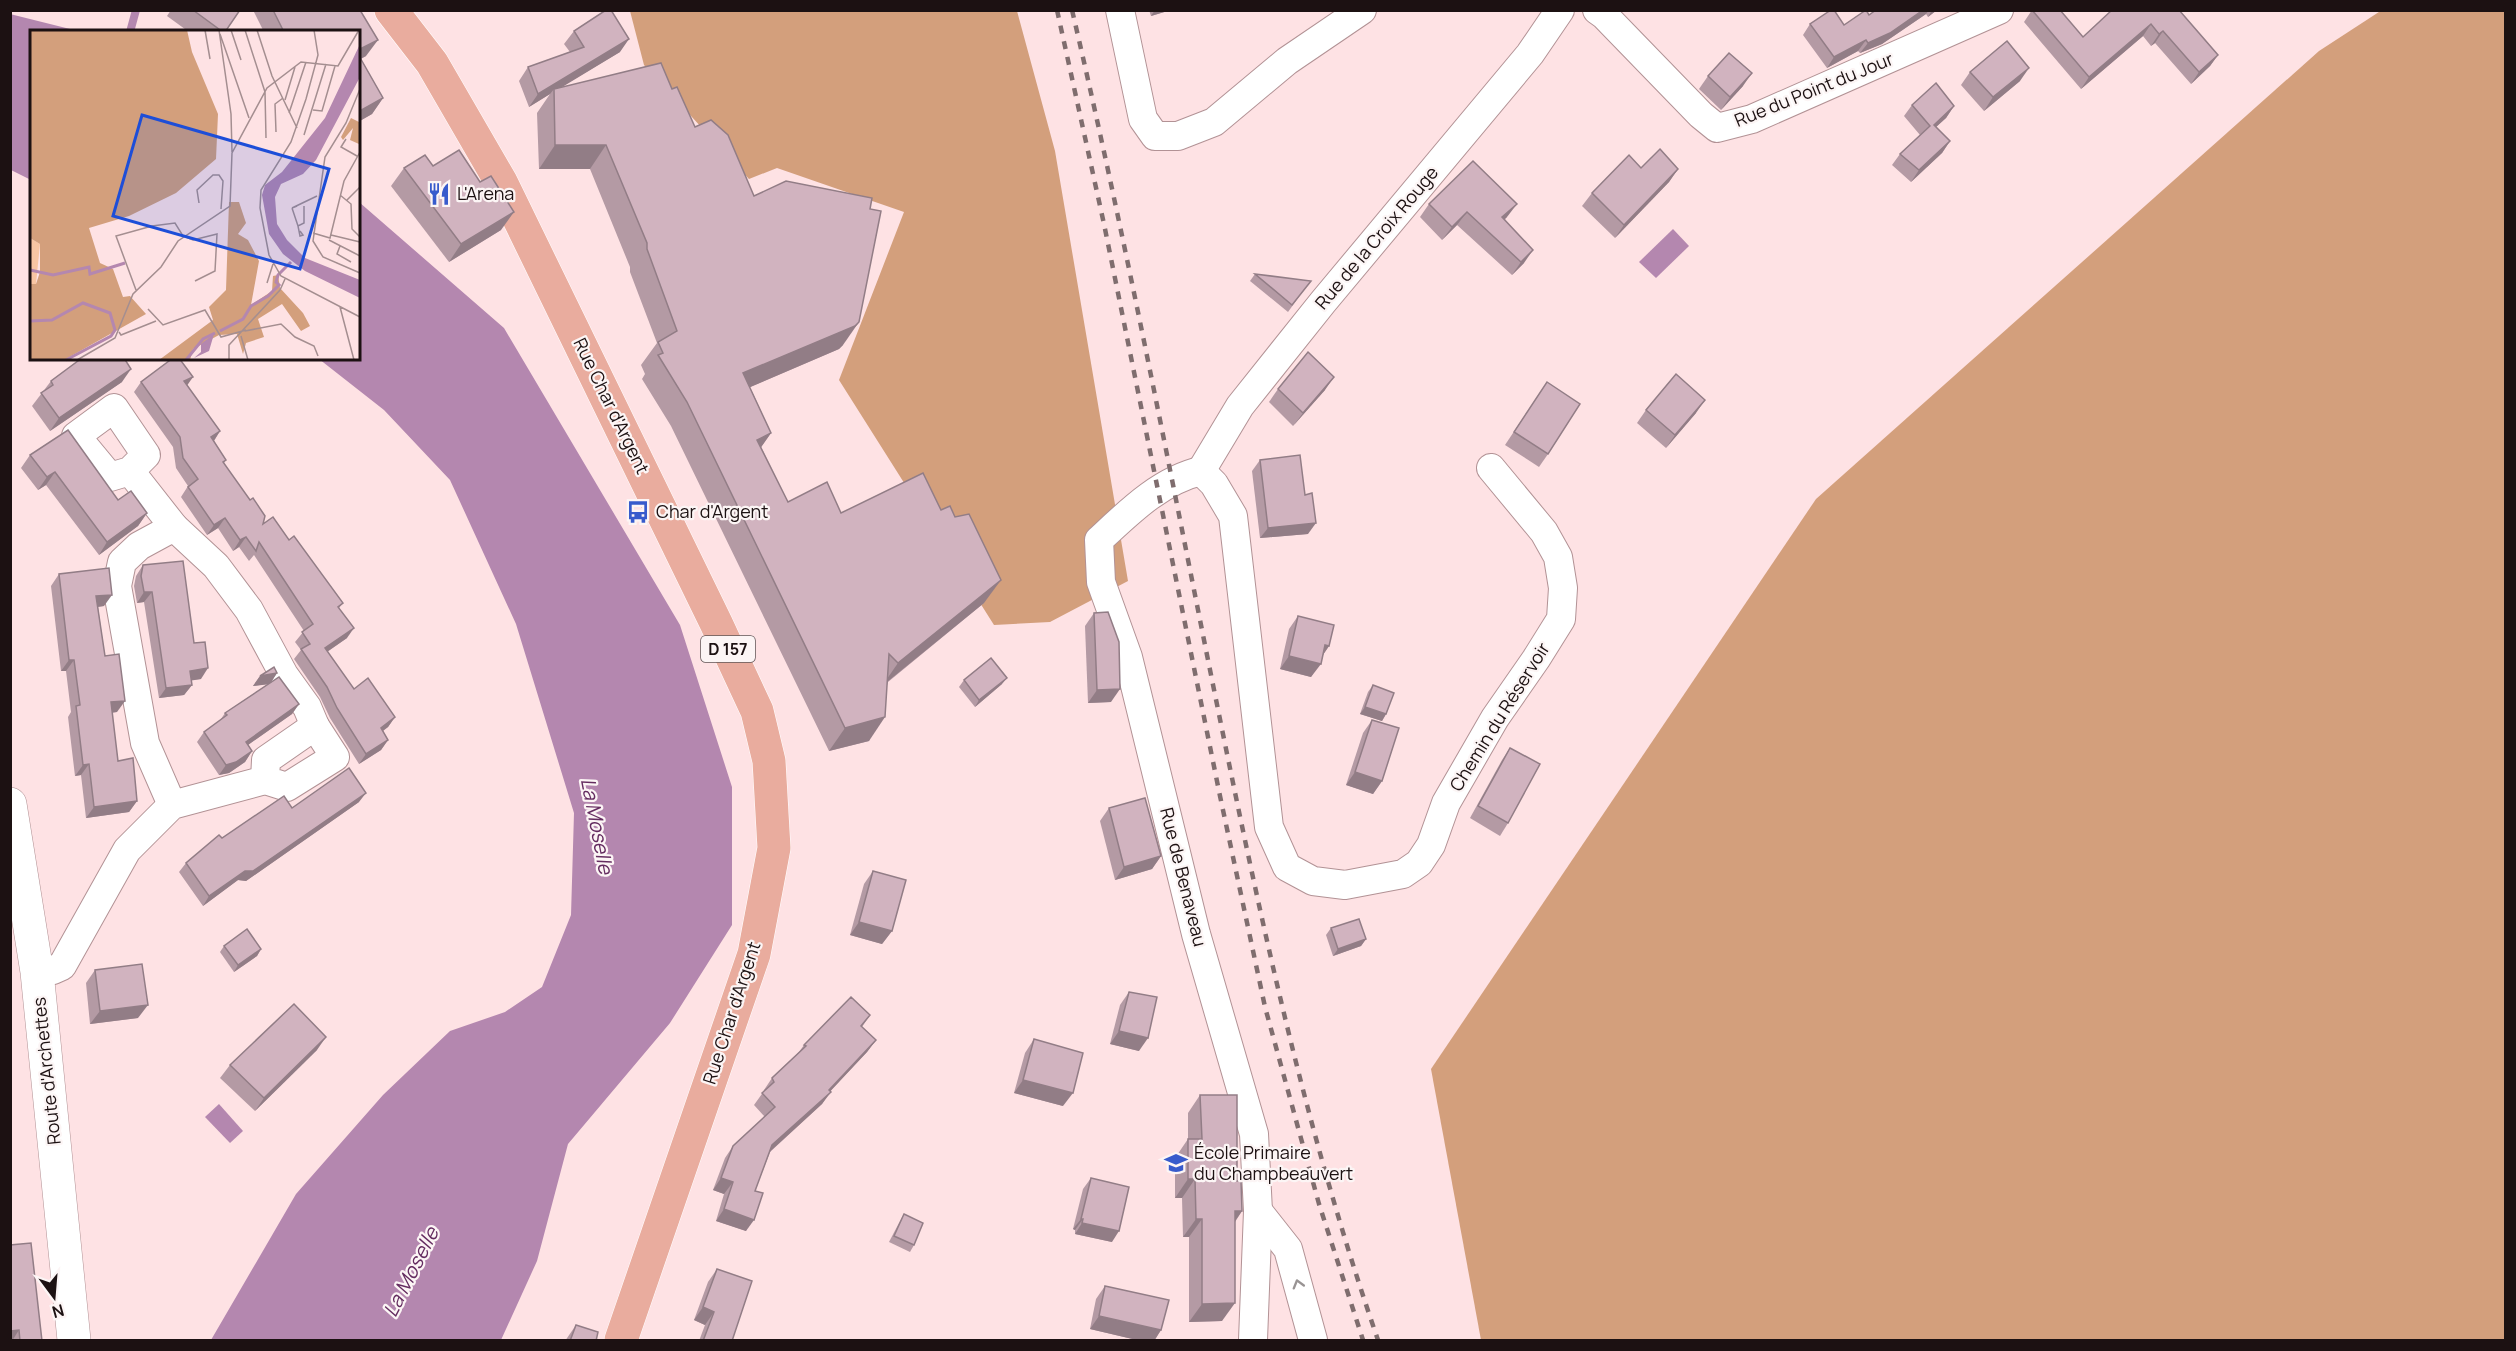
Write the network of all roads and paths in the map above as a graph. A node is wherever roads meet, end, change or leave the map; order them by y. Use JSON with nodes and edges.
{"nodes":[{"id":1,"x":391,"y":10,"type":"edge"},
{"id":2,"x":1120,"y":10,"type":"edge"},
{"id":3,"x":1362,"y":10,"type":"edge"},
{"id":4,"x":1560,"y":10,"type":"edge"},
{"id":5,"x":1597,"y":10,"type":"edge"},
{"id":6,"x":1999,"y":10,"type":"edge"},
{"id":7,"x":1491,"y":468,"type":"dead end"},
{"id":8,"x":130,"y":471,"type":"dead end"},
{"id":9,"x":1201,"y":471,"type":"junction"},
{"id":10,"x":174,"y":526,"type":"junction"},
{"id":11,"x":10,"y":804,"type":"edge"},
{"id":12,"x":172,"y":805,"type":"junction"},
{"id":13,"x":37,"y":972,"type":"junction"},
{"id":14,"x":1258,"y":1211,"type":"junction"},
{"id":15,"x":74,"y":1341,"type":"edge"},
{"id":16,"x":621,"y":1341,"type":"edge"},
{"id":17,"x":1253,"y":1341,"type":"edge"},
{"id":18,"x":1313,"y":1341,"type":"edge"}],
"edges":[{"from":1,"to":16,"type":"main road","name":"Rue Char d'Argent","number":"D 157"},
{"from":2,"to":3,"type":"street"},
{"from":4,"to":9,"type":"street","name":"Rue de la Croix Rouge"},
{"from":5,"to":6,"type":"street","name":"Rue du Point du Jour"},
{"from":7,"to":9,"type":"street","name":"Chemin du Réservoir"},
{"from":8,"to":10,"type":"street"},
{"from":9,"to":14,"type":"street","name":"Rue de Benaveau"},
{"from":10,"to":12,"type":"street"},
{"from":10,"to":12,"type":"street"},
{"from":11,"to":13,"type":"street","name":"Route d'Archettes"},
{"from":12,"to":13,"type":"street"},
{"from":13,"to":15,"type":"street","name":"Route d'Archettes"},
{"from":14,"to":17,"type":"street","name":"Rue de Benaveau"},
{"from":18,"to":14,"type":"street","one_way":true}]}
